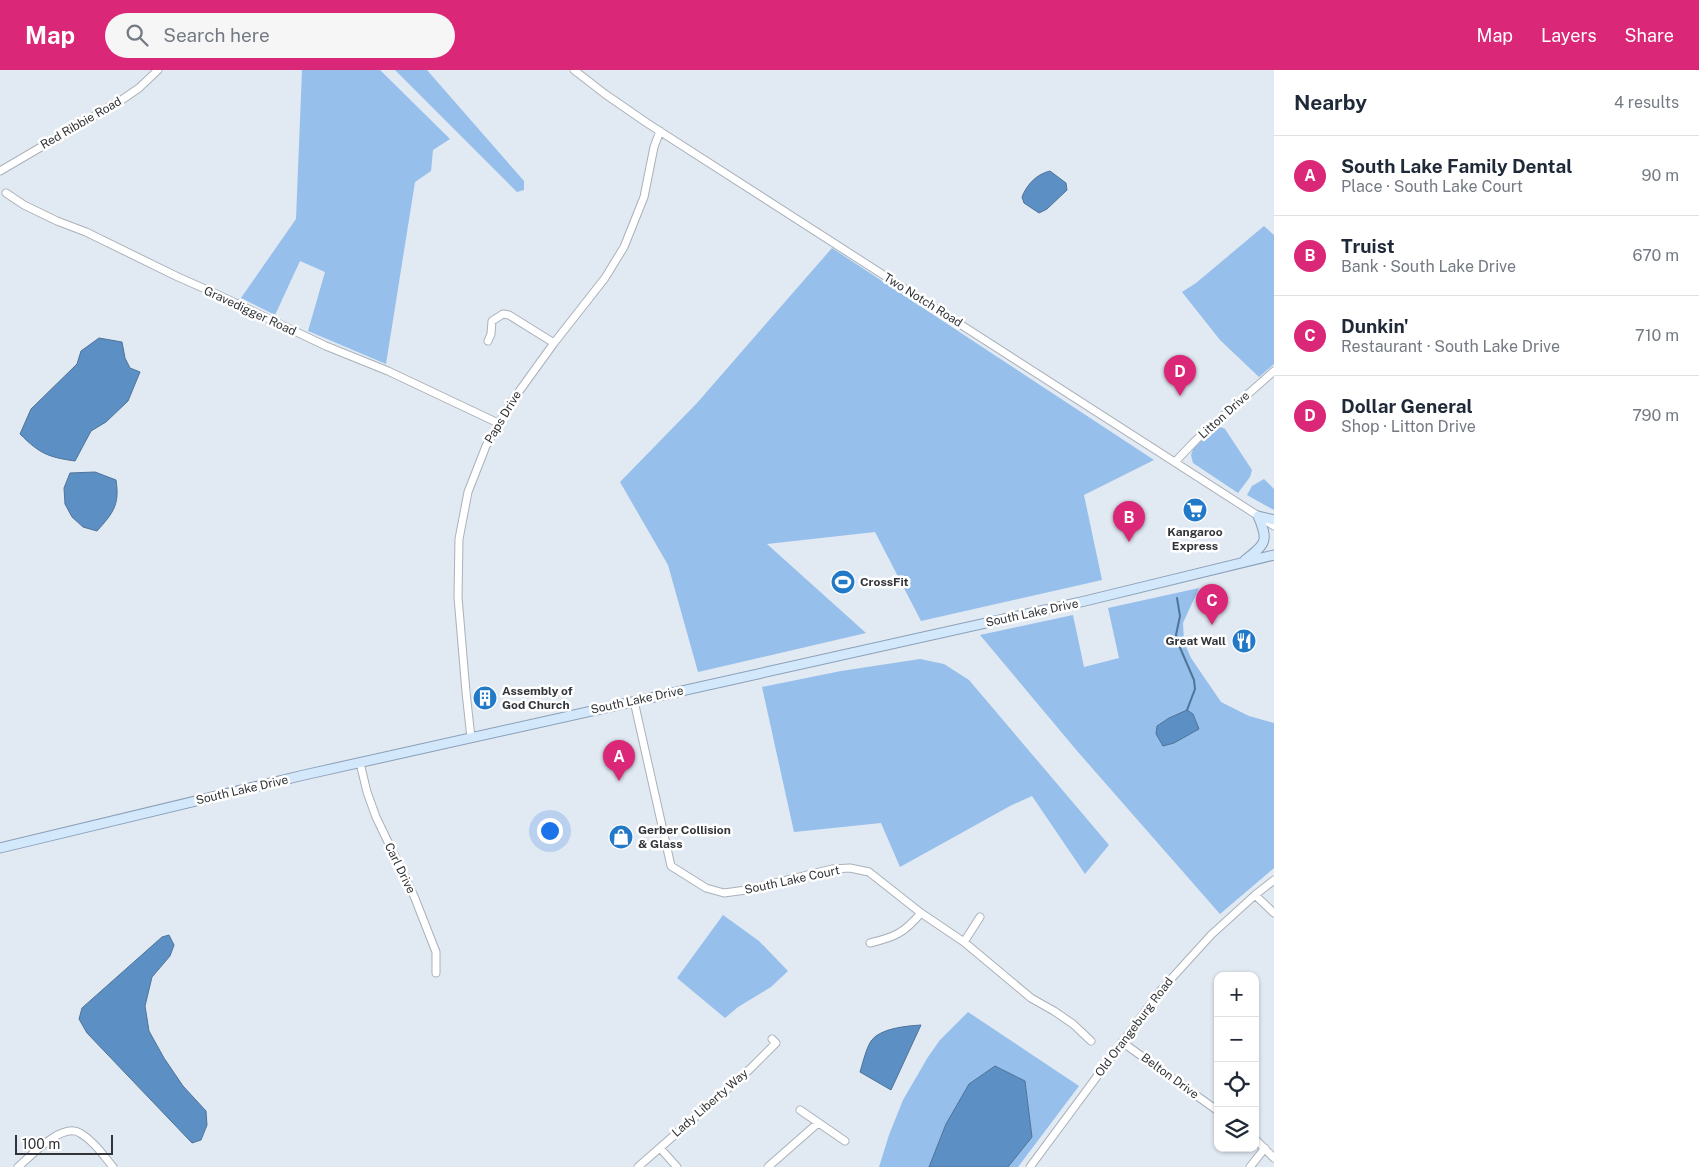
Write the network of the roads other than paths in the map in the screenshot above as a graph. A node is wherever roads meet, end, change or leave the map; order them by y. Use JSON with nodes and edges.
{"nodes":[{"id":1,"x":158,"y":70,"type":"edge"},
{"id":2,"x":574,"y":70,"type":"edge"},
{"id":3,"x":660,"y":131,"type":"junction"},
{"id":4,"x":0,"y":171,"type":"edge"},
{"id":5,"x":6,"y":193,"type":"dead end"},
{"id":6,"x":488,"y":341,"type":"dead end"},
{"id":7,"x":554,"y":342,"type":"junction"},
{"id":8,"x":1274,"y":371,"type":"edge"},
{"id":9,"x":498,"y":423,"type":"junction"},
{"id":10,"x":1175,"y":462,"type":"junction"},
{"id":11,"x":1258,"y":516,"type":"junction"},
{"id":12,"x":1274,"y":520,"type":"edge"},
{"id":13,"x":1274,"y":526,"type":"edge"},
{"id":14,"x":1274,"y":555,"type":"edge"},
{"id":15,"x":1241,"y":564,"type":"junction"},
{"id":16,"x":634,"y":701,"type":"junction"},
{"id":17,"x":471,"y":738,"type":"junction"},
{"id":18,"x":360,"y":763,"type":"junction"},
{"id":19,"x":0,"y":848,"type":"edge"},
{"id":20,"x":1274,"y":880,"type":"edge"},
{"id":21,"x":1255,"y":895,"type":"junction"},
{"id":22,"x":921,"y":913,"type":"junction"},
{"id":23,"x":1274,"y":913,"type":"edge"},
{"id":24,"x":980,"y":917,"type":"dead end"},
{"id":25,"x":964,"y":942,"type":"junction"},
{"id":26,"x":870,"y":943,"type":"dead end"},
{"id":27,"x":436,"y":973,"type":"dead end"},
{"id":28,"x":772,"y":1039,"type":"dead end"},
{"id":29,"x":1091,"y":1041,"type":"dead end"},
{"id":30,"x":1122,"y":1042,"type":"junction"},
{"id":31,"x":1214,"y":1108,"type":"edge"},
{"id":32,"x":800,"y":1110,"type":"dead end"},
{"id":33,"x":818,"y":1123,"type":"junction"},
{"id":34,"x":845,"y":1141,"type":"dead end"},
{"id":35,"x":1259,"y":1143,"type":"edge"},
{"id":36,"x":660,"y":1148,"type":"junction"},
{"id":37,"x":1265,"y":1148,"type":"junction"},
{"id":38,"x":1274,"y":1158,"type":"edge"},
{"id":39,"x":18,"y":1167,"type":"edge"},
{"id":40,"x":113,"y":1167,"type":"edge"},
{"id":41,"x":638,"y":1167,"type":"edge"},
{"id":42,"x":677,"y":1167,"type":"edge"},
{"id":43,"x":768,"y":1167,"type":"edge"},
{"id":44,"x":1030,"y":1167,"type":"edge"},
{"id":45,"x":1250,"y":1167,"type":"edge"}],
"edges":[{"from":1,"to":4,"type":"street","name":"Red Ribbie Road"},
{"from":2,"to":3,"type":"street","name":"Two Notch Road"},
{"from":3,"to":7,"type":"street","name":"Paps Drive"},
{"from":3,"to":10,"type":"street","name":"Two Notch Road"},
{"from":5,"to":9,"type":"street","name":"Gravedigger Road"},
{"from":6,"to":7,"type":"street"},
{"from":7,"to":9,"type":"street","name":"Paps Drive"},
{"from":8,"to":10,"type":"street","name":"Litton Drive"},
{"from":9,"to":17,"type":"street","name":"Paps Drive"},
{"from":10,"to":11,"type":"street","name":"Two Notch Road"},
{"from":11,"to":12,"type":"main road"},
{"from":11,"to":13,"type":"street","name":"Two Notch Road"},
{"from":11,"to":15,"type":"main road"},
{"from":14,"to":15,"type":"main road","name":"South Lake Drive"},
{"from":15,"to":16,"type":"main road","name":"South Lake Drive"},
{"from":16,"to":17,"type":"main road","name":"South Lake Drive"},
{"from":16,"to":22,"type":"street","name":"South Lake Court"},
{"from":17,"to":18,"type":"main road","name":"South Lake Drive"},
{"from":18,"to":19,"type":"main road","name":"South Lake Drive"},
{"from":18,"to":27,"type":"street","name":"Carl Drive"},
{"from":20,"to":21,"type":"street","name":"Old Orangeburg Road"},
{"from":21,"to":23,"type":"street"},
{"from":21,"to":30,"type":"street","name":"Old Orangeburg Road"},
{"from":22,"to":25,"type":"street","name":"South Lake Court"},
{"from":22,"to":26,"type":"street"},
{"from":24,"to":25,"type":"street"},
{"from":25,"to":29,"type":"street","name":"South Lake Court"},
{"from":28,"to":36,"type":"street","name":"Lady Liberty Way"},
{"from":30,"to":31,"type":"street","name":"Belton Drive"},
{"from":30,"to":44,"type":"street","name":"Old Orangeburg Road"},
{"from":32,"to":33,"type":"street"},
{"from":33,"to":34,"type":"street"},
{"from":33,"to":43,"type":"street"},
{"from":35,"to":37,"type":"street"},
{"from":36,"to":41,"type":"street","name":"Lady Liberty Way"},
{"from":36,"to":42,"type":"street"},
{"from":37,"to":38,"type":"street"},
{"from":37,"to":45,"type":"street"},
{"from":39,"to":40,"type":"street"}]}
